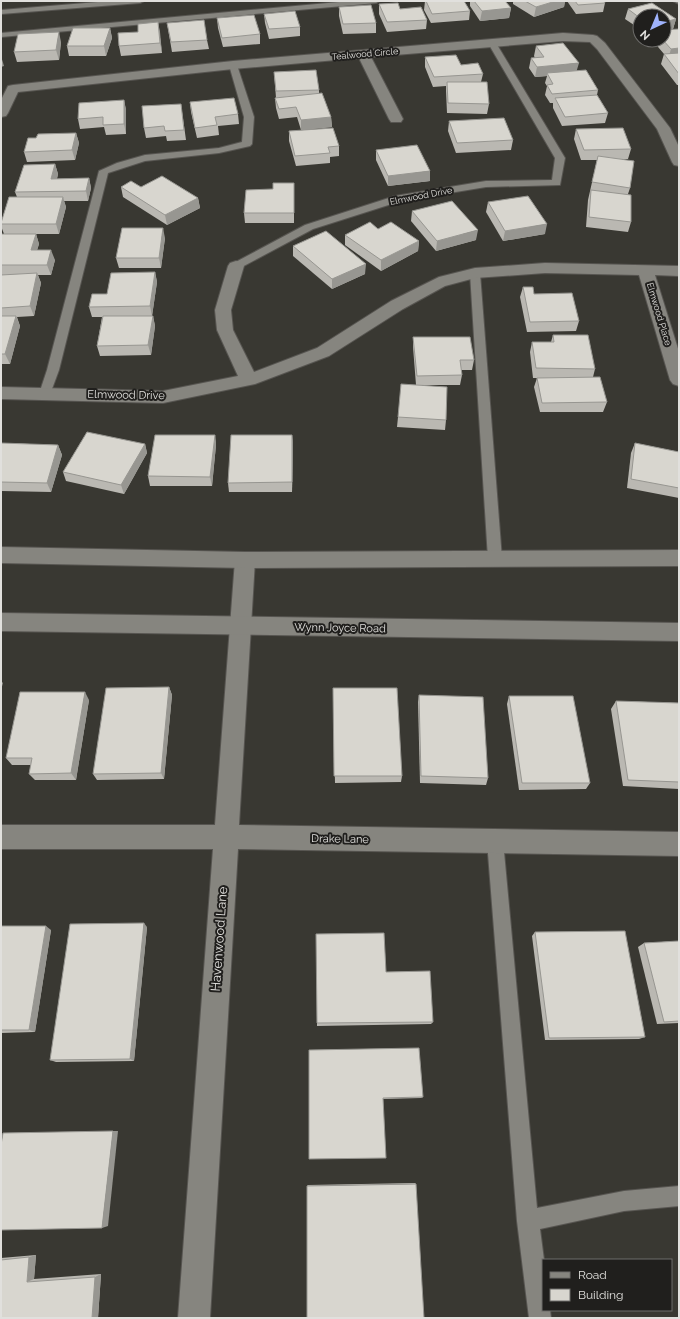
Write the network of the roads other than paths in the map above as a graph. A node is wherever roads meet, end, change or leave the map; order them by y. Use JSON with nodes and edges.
{"nodes":[{"id":1,"x":140,"y":1,"type":"edge"},
{"id":2,"x":376,"y":1,"type":"edge"},
{"id":3,"x":1,"y":12,"type":"edge"},
{"id":4,"x":1,"y":34,"type":"edge"},
{"id":5,"x":492,"y":43,"type":"junction"},
{"id":6,"x":362,"y":54,"type":"junction"},
{"id":7,"x":233,"y":65,"type":"junction"},
{"id":8,"x":1,"y":113,"type":"edge"},
{"id":9,"x":396,"y":119,"type":"dead end"},
{"id":10,"x":679,"y":162,"type":"edge"},
{"id":11,"x":236,"y":266,"type":"joint"},
{"id":12,"x":645,"y":270,"type":"junction"},
{"id":13,"x":679,"y":270,"type":"edge"},
{"id":14,"x":475,"y":273,"type":"junction"},
{"id":15,"x":249,"y":380,"type":"junction"},
{"id":16,"x":679,"y":380,"type":"edge"},
{"id":17,"x":1,"y":393,"type":"edge"},
{"id":18,"x":45,"y":394,"type":"junction"},
{"id":19,"x":1,"y":555,"type":"edge"},
{"id":20,"x":679,"y":558,"type":"edge"},
{"id":21,"x":495,"y":559,"type":"junction"},
{"id":22,"x":245,"y":560,"type":"junction"},
{"id":23,"x":1,"y":622,"type":"edge"},
{"id":24,"x":240,"y":625,"type":"junction"},
{"id":25,"x":679,"y":632,"type":"edge"},
{"id":26,"x":1,"y":837,"type":"edge"},
{"id":27,"x":226,"y":837,"type":"junction"},
{"id":28,"x":495,"y":841,"type":"junction"},
{"id":29,"x":679,"y":844,"type":"edge"},
{"id":30,"x":679,"y":1196,"type":"edge"},
{"id":31,"x":528,"y":1221,"type":"junction"},
{"id":32,"x":194,"y":1318,"type":"edge"},
{"id":33,"x":540,"y":1318,"type":"edge"}],
"edges":[{"from":1,"to":3,"type":"lane"},
{"from":2,"to":4,"type":"lane"},
{"from":5,"to":6,"type":"street","name":"Tealwood Circle"},
{"from":5,"to":10,"type":"street","name":"Tealwood Circle"},
{"from":5,"to":11,"type":"lane","name":"Elmwood Drive"},
{"from":6,"to":7,"type":"street","name":"Tealwood Circle"},
{"from":6,"to":9,"type":"street"},
{"from":7,"to":8,"type":"street","name":"Tealwood Circle"},
{"from":7,"to":18,"type":"lane"},
{"from":11,"to":15,"type":"street","name":"Elmwood Drive"},
{"from":12,"to":13,"type":"street","name":"Elmwood Drive"},
{"from":12,"to":14,"type":"street","name":"Elmwood Drive"},
{"from":12,"to":16,"type":"street","name":"Elmwood Place"},
{"from":14,"to":15,"type":"street","name":"Elmwood Drive"},
{"from":14,"to":21,"type":"lane"},
{"from":15,"to":18,"type":"street","name":"Elmwood Drive"},
{"from":17,"to":18,"type":"street","name":"Elmwood Drive"},
{"from":19,"to":22,"type":"street"},
{"from":20,"to":21,"type":"street"},
{"from":21,"to":22,"type":"street"},
{"from":22,"to":24,"type":"street","name":"Havenwood Lane"},
{"from":23,"to":24,"type":"street","name":"Wynn Joyce Road"},
{"from":24,"to":25,"type":"street","name":"Wynn Joyce Road"},
{"from":24,"to":27,"type":"street","name":"Havenwood Lane"},
{"from":26,"to":27,"type":"street","name":"Drake Lane"},
{"from":27,"to":28,"type":"street","name":"Drake Lane"},
{"from":27,"to":32,"type":"street","name":"Havenwood Lane"},
{"from":28,"to":29,"type":"street","name":"Drake Lane"},
{"from":28,"to":31,"type":"lane"},
{"from":30,"to":31,"type":"lane"},
{"from":31,"to":33,"type":"lane"}]}
